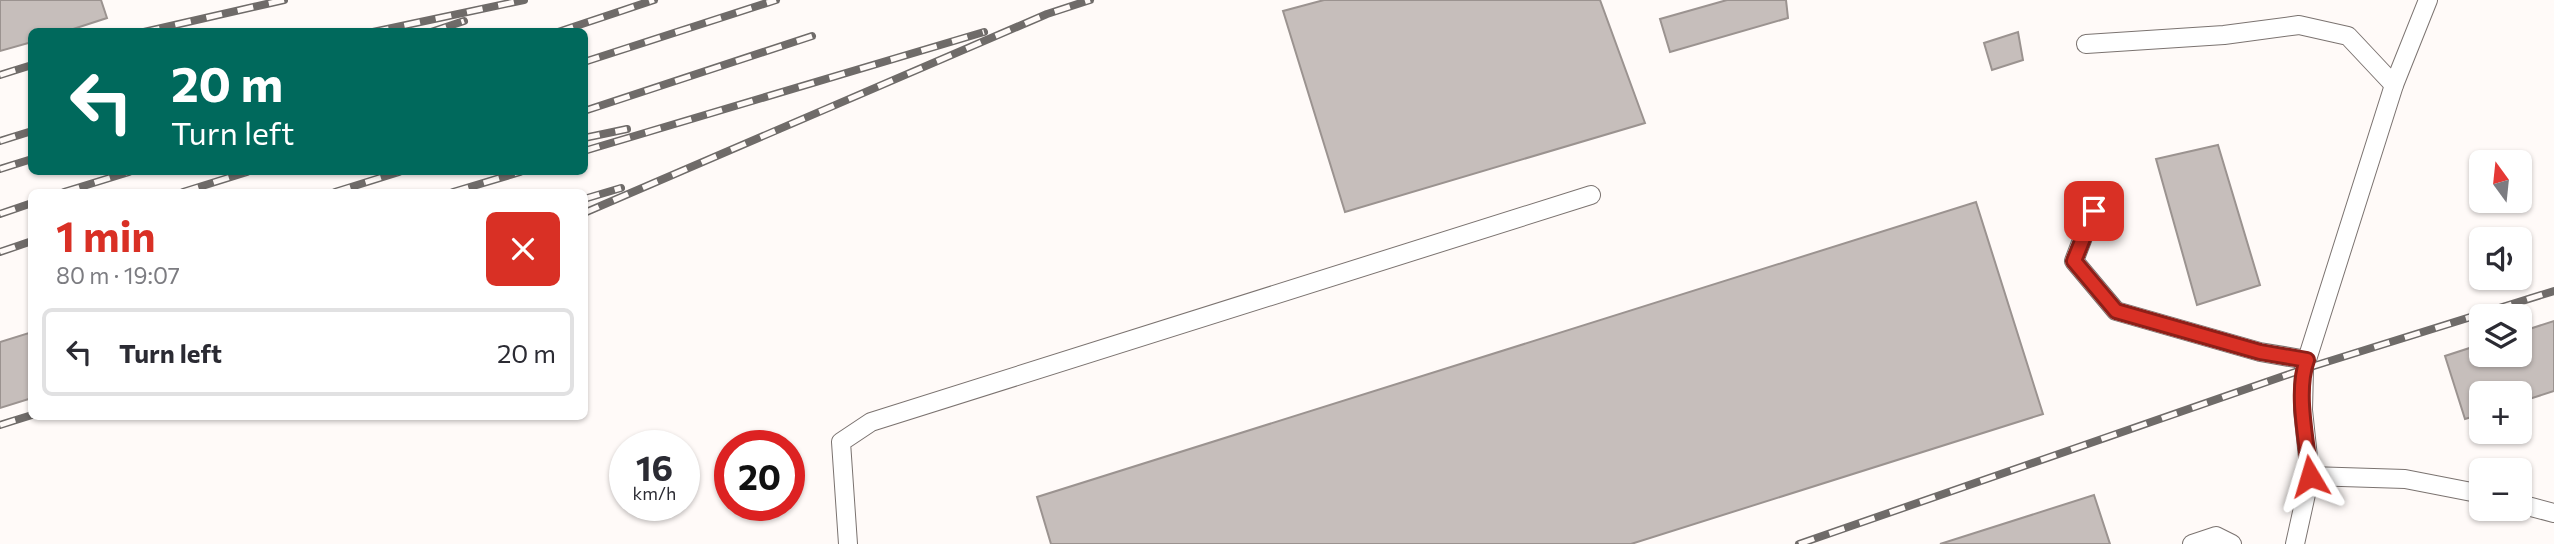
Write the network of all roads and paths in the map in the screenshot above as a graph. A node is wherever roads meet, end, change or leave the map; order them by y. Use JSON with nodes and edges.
{"nodes":[{"id":1,"x":2428,"y":0,"type":"edge"},
{"id":2,"x":2086,"y":44,"type":"dead end"},
{"id":3,"x":2394,"y":85,"type":"junction"},
{"id":4,"x":1591,"y":195,"type":"dead end"},
{"id":5,"x":2094,"y":211,"type":"dead end"},
{"id":6,"x":2307,"y":360,"type":"junction"},
{"id":7,"x":2310,"y":476,"type":"junction"},
{"id":8,"x":2469,"y":492,"type":"edge"},
{"id":9,"x":2532,"y":507,"type":"edge"},
{"id":10,"x":2554,"y":513,"type":"edge"},
{"id":11,"x":848,"y":544,"type":"edge"},
{"id":12,"x":2192,"y":544,"type":"edge"},
{"id":13,"x":2232,"y":544,"type":"edge"},
{"id":14,"x":2295,"y":544,"type":"edge"}],
"edges":[{"from":1,"to":3,"type":"lane"},
{"from":2,"to":3,"type":"lane"},
{"from":3,"to":6,"type":"lane"},
{"from":4,"to":11,"type":"lane"},
{"from":5,"to":6,"type":"lane"},
{"from":6,"to":7,"type":"lane"},
{"from":7,"to":8,"type":"lane"},
{"from":7,"to":14,"type":"lane"},
{"from":9,"to":10,"type":"lane"},
{"from":12,"to":13,"type":"lane"}]}
